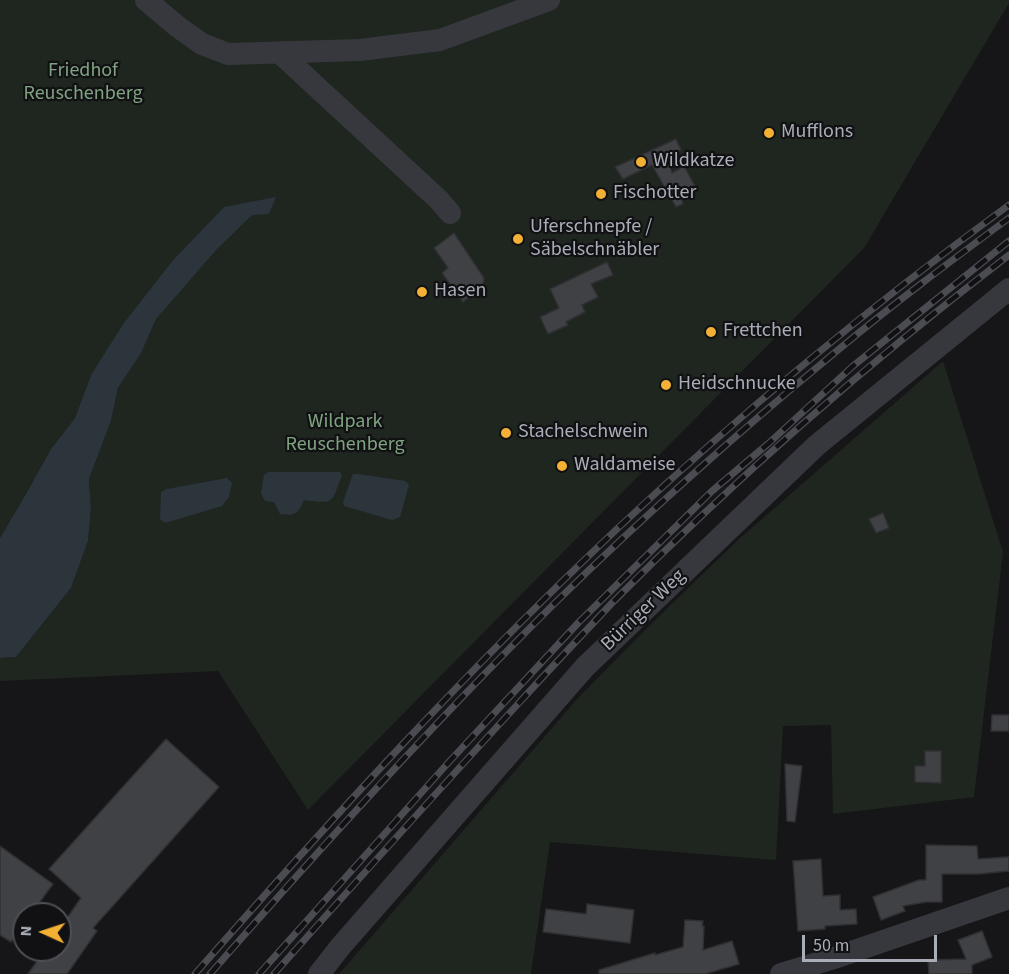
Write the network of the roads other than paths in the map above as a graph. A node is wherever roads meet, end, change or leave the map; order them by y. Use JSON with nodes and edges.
{"nodes":[{"id":1,"x":146,"y":0,"type":"edge"},
{"id":2,"x":549,"y":0,"type":"edge"},
{"id":3,"x":280,"y":53,"type":"junction"},
{"id":4,"x":450,"y":213,"type":"dead end"},
{"id":5,"x":1009,"y":289,"type":"edge"},
{"id":6,"x":1009,"y":898,"type":"edge"},
{"id":7,"x":319,"y":974,"type":"edge"},
{"id":8,"x":781,"y":974,"type":"edge"}],
"edges":[{"from":1,"to":3,"type":"street"},
{"from":2,"to":3,"type":"street"},
{"from":3,"to":4,"type":"street"},
{"from":5,"to":7,"type":"street","name":"Bürriger Weg"},
{"from":6,"to":8,"type":"street"}]}
